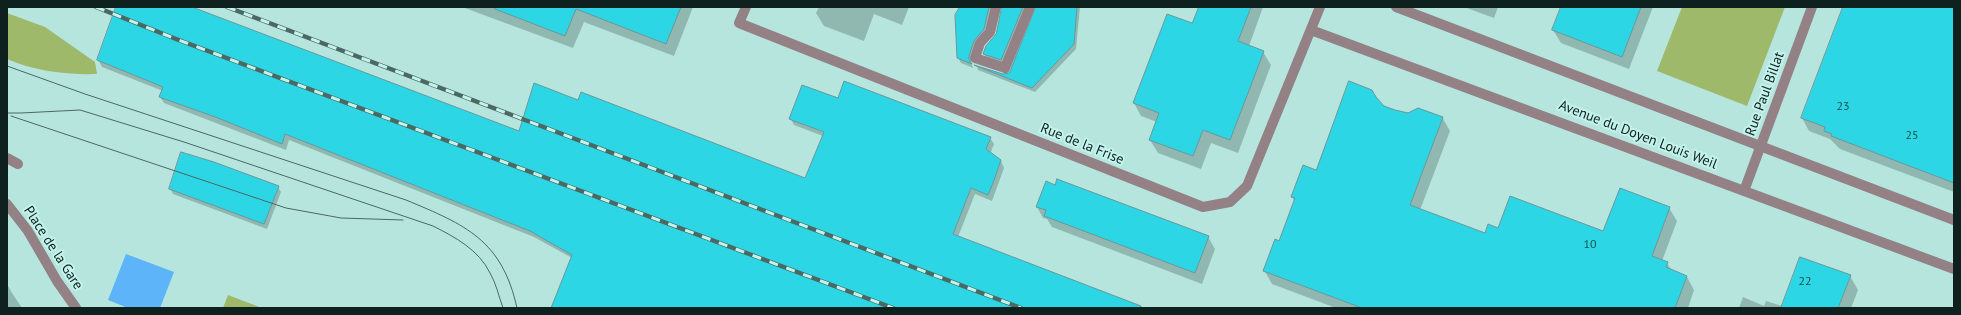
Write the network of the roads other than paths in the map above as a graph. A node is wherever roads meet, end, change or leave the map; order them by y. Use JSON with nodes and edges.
{"nodes":[{"id":1,"x":746,"y":7,"type":"edge"},
{"id":2,"x":996,"y":7,"type":"edge"},
{"id":3,"x":1030,"y":7,"type":"edge"},
{"id":4,"x":1320,"y":7,"type":"edge"},
{"id":5,"x":1396,"y":7,"type":"edge"},
{"id":6,"x":1812,"y":7,"type":"edge"},
{"id":7,"x":1311,"y":30,"type":"junction"},
{"id":8,"x":1761,"y":147,"type":"junction"},
{"id":9,"x":7,"y":158,"type":"edge"},
{"id":10,"x":18,"y":164,"type":"dead end"},
{"id":11,"x":1744,"y":191,"type":"junction"},
{"id":12,"x":7,"y":204,"type":"edge"},
{"id":13,"x":1954,"y":220,"type":"edge"},
{"id":14,"x":1954,"y":269,"type":"edge"},
{"id":15,"x":76,"y":308,"type":"edge"}],
"edges":[{"from":1,"to":7,"type":"street","name":"Rue de la Frise"},
{"from":2,"to":3,"type":"street"},
{"from":4,"to":7,"type":"street","name":"Rue de la Frise"},
{"from":5,"to":8,"type":"street"},
{"from":6,"to":8,"type":"street","name":"Rue Paul Billat"},
{"from":7,"to":11,"type":"street","name":"Avenue du Doyen Louis Weil"},
{"from":8,"to":11,"type":"street","name":"Rue Paul Billat"},
{"from":8,"to":13,"type":"street"},
{"from":9,"to":10,"type":"street"},
{"from":11,"to":14,"type":"street","name":"Avenue du Doyen Louis Weil"},
{"from":12,"to":15,"type":"street","name":"Place de la Gare"}]}
